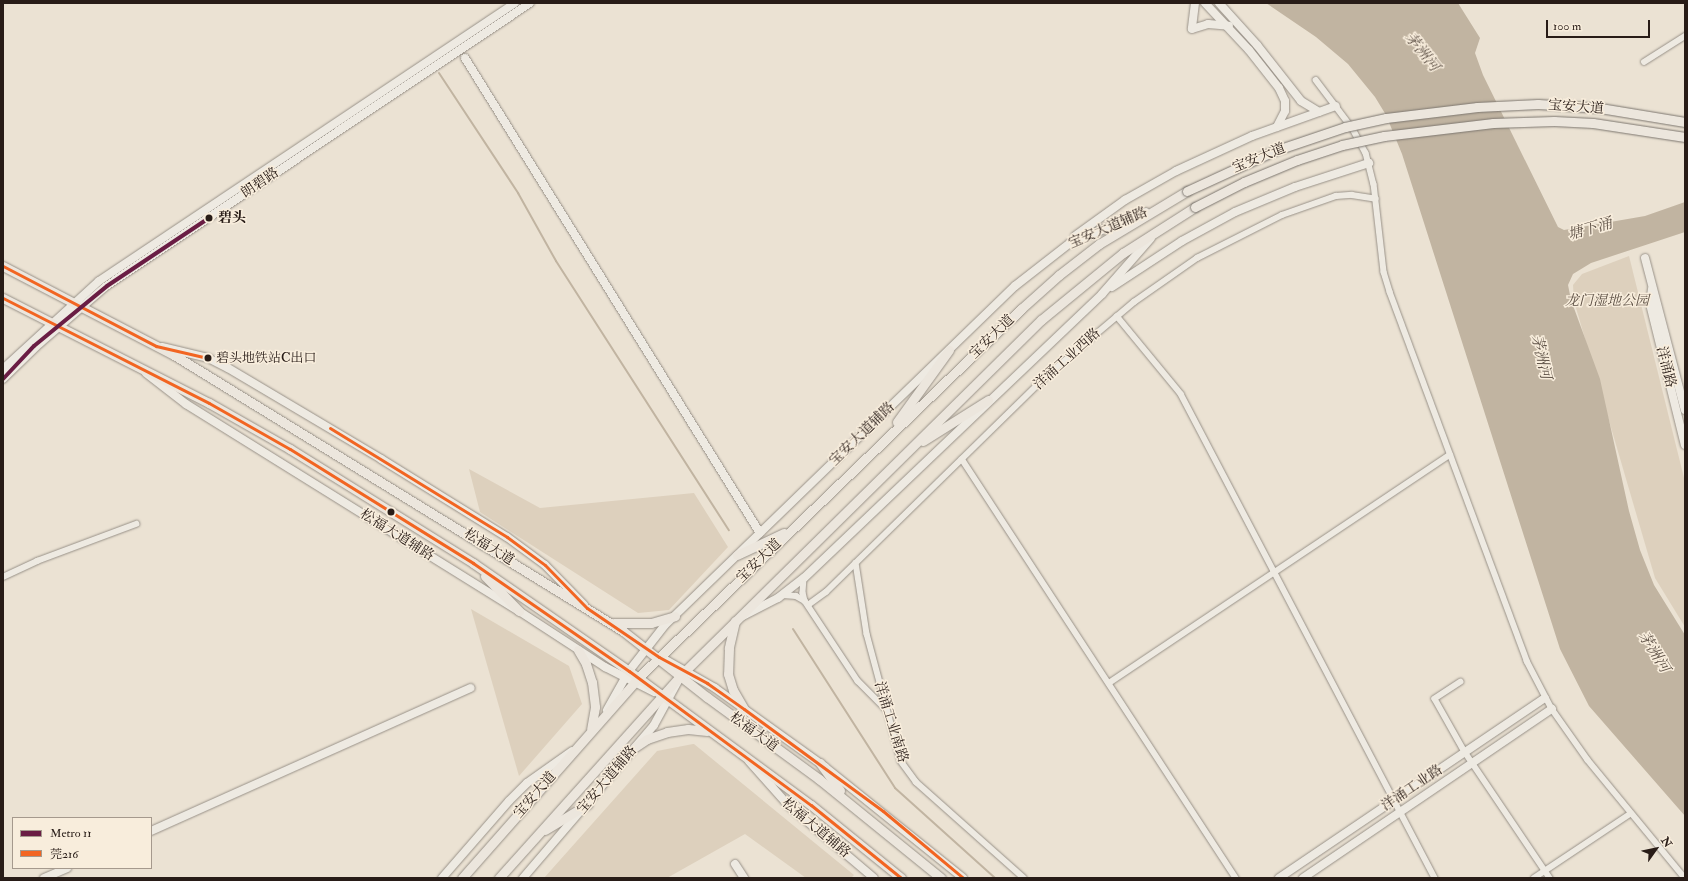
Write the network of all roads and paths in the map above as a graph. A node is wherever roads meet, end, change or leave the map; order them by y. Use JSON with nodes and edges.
{"nodes":[{"id":1,"x":515,"y":3,"type":"edge"},
{"id":2,"x":530,"y":3,"type":"edge"},
{"id":3,"x":1195,"y":3,"type":"edge"},
{"id":4,"x":1205,"y":3,"type":"edge"},
{"id":5,"x":1219,"y":3,"type":"edge"},
{"id":6,"x":1229,"y":26,"type":"junction"},
{"id":7,"x":1685,"y":36,"type":"edge"},
{"id":8,"x":464,"y":58,"type":"dead end"},
{"id":9,"x":1644,"y":62,"type":"dead end"},
{"id":10,"x":1316,"y":80,"type":"dead end"},
{"id":11,"x":1336,"y":106,"type":"junction"},
{"id":12,"x":1319,"y":112,"type":"junction"},
{"id":13,"x":1685,"y":122,"type":"edge"},
{"id":14,"x":1277,"y":127,"type":"junction"},
{"id":15,"x":1685,"y":137,"type":"edge"},
{"id":16,"x":1369,"y":162,"type":"junction"},
{"id":17,"x":1376,"y":198,"type":"junction"},
{"id":18,"x":1165,"y":204,"type":"junction"},
{"id":19,"x":1163,"y":226,"type":"junction"},
{"id":20,"x":1058,"y":250,"type":"junction"},
{"id":21,"x":1646,"y":258,"type":"dead end"},
{"id":22,"x":3,"y":266,"type":"edge"},
{"id":23,"x":1652,"y":289,"type":"junction"},
{"id":24,"x":3,"y":298,"type":"edge"},
{"id":25,"x":1092,"y":303,"type":"junction"},
{"id":26,"x":78,"y":304,"type":"junction"},
{"id":27,"x":1117,"y":316,"type":"junction"},
{"id":28,"x":56,"y":324,"type":"junction"},
{"id":29,"x":156,"y":346,"type":"junction"},
{"id":30,"x":949,"y":350,"type":"junction"},
{"id":31,"x":138,"y":365,"type":"junction"},
{"id":32,"x":3,"y":369,"type":"edge"},
{"id":33,"x":3,"y":379,"type":"edge"},
{"id":34,"x":988,"y":400,"type":"junction"},
{"id":35,"x":1685,"y":410,"type":"edge"},
{"id":36,"x":881,"y":443,"type":"junction"},
{"id":37,"x":1685,"y":445,"type":"edge"},
{"id":38,"x":1450,"y":455,"type":"junction"},
{"id":39,"x":900,"y":459,"type":"junction"},
{"id":40,"x":962,"y":459,"type":"junction"},
{"id":41,"x":136,"y":524,"type":"dead end"},
{"id":42,"x":796,"y":526,"type":"junction"},
{"id":43,"x":760,"y":533,"type":"junction"},
{"id":44,"x":737,"y":555,"type":"junction"},
{"id":45,"x":473,"y":563,"type":"junction"},
{"id":46,"x":856,"y":563,"type":"junction"},
{"id":47,"x":1275,"y":574,"type":"junction"},
{"id":48,"x":3,"y":577,"type":"edge"},
{"id":49,"x":804,"y":578,"type":"junction"},
{"id":50,"x":783,"y":595,"type":"junction"},
{"id":51,"x":807,"y":603,"type":"junction"},
{"id":52,"x":587,"y":608,"type":"junction"},
{"id":53,"x":519,"y":611,"type":"junction"},
{"id":54,"x":675,"y":616,"type":"junction"},
{"id":55,"x":735,"y":620,"type":"junction"},
{"id":56,"x":610,"y":623,"type":"junction"},
{"id":57,"x":647,"y":647,"type":"junction"},
{"id":58,"x":578,"y":650,"type":"junction"},
{"id":59,"x":659,"y":657,"type":"junction"},
{"id":60,"x":683,"y":673,"type":"junction"},
{"id":61,"x":632,"y":678,"type":"junction"},
{"id":62,"x":1461,"y":682,"type":"dead end"},
{"id":63,"x":1109,"y":683,"type":"junction"},
{"id":64,"x":470,"y":688,"type":"dead end"},
{"id":65,"x":665,"y":698,"type":"junction"},
{"id":66,"x":1545,"y":698,"type":"junction"},
{"id":67,"x":744,"y":709,"type":"junction"},
{"id":68,"x":886,"y":709,"type":"junction"},
{"id":69,"x":1552,"y":710,"type":"junction"},
{"id":70,"x":591,"y":731,"type":"junction"},
{"id":71,"x":711,"y":732,"type":"junction"},
{"id":72,"x":635,"y":747,"type":"junction"},
{"id":73,"x":576,"y":748,"type":"junction"},
{"id":74,"x":1465,"y":752,"type":"junction"},
{"id":75,"x":744,"y":756,"type":"junction"},
{"id":76,"x":820,"y":763,"type":"junction"},
{"id":77,"x":1473,"y":763,"type":"junction"},
{"id":78,"x":1394,"y":800,"type":"junction"},
{"id":79,"x":588,"y":804,"type":"junction"},
{"id":80,"x":851,"y":804,"type":"junction"},
{"id":81,"x":1401,"y":812,"type":"junction"},
{"id":82,"x":1630,"y":814,"type":"junction"},
{"id":83,"x":152,"y":831,"type":"edge"},
{"id":84,"x":536,"y":836,"type":"junction"},
{"id":85,"x":735,"y":864,"type":"dead end"},
{"id":86,"x":65,"y":869,"type":"edge"},
{"id":87,"x":1545,"y":871,"type":"junction"},
{"id":88,"x":44,"y":878,"type":"edge"},
{"id":89,"x":442,"y":878,"type":"edge"},
{"id":90,"x":462,"y":878,"type":"edge"},
{"id":91,"x":499,"y":878,"type":"edge"},
{"id":92,"x":523,"y":878,"type":"edge"},
{"id":93,"x":744,"y":878,"type":"edge"},
{"id":94,"x":874,"y":878,"type":"edge"},
{"id":95,"x":901,"y":878,"type":"edge"},
{"id":96,"x":941,"y":878,"type":"edge"},
{"id":97,"x":963,"y":878,"type":"edge"},
{"id":98,"x":1024,"y":878,"type":"edge"},
{"id":99,"x":1236,"y":878,"type":"edge"},
{"id":100,"x":1279,"y":878,"type":"edge"},
{"id":101,"x":1303,"y":878,"type":"edge"},
{"id":102,"x":1436,"y":878,"type":"edge"},
{"id":103,"x":1534,"y":878,"type":"edge"},
{"id":104,"x":1550,"y":878,"type":"edge"},
{"id":105,"x":1685,"y":878,"type":"edge"}],
"edges":[{"from":1,"to":26,"type":"main road","name":"朗碧路"},
{"from":2,"to":26,"type":"main road","name":"朗碧路"},
{"from":3,"to":6,"type":"main road"},
{"from":4,"to":6,"type":"main road"},
{"from":5,"to":12,"type":"main road"},
{"from":6,"to":14,"type":"main road"},
{"from":7,"to":9,"type":"street"},
{"from":8,"to":43,"type":"main road"},
{"from":10,"to":11,"type":"street"},
{"from":11,"to":12,"type":"main road"},
{"from":11,"to":16,"type":"street"},
{"from":12,"to":14,"type":"main road"},
{"from":13,"to":18,"type":"main road","name":"宝安大道","bridge":true},
{"from":14,"to":20,"type":"main road"},
{"from":15,"to":19,"type":"main road","name":"宝安大道","bridge":true},
{"from":16,"to":17,"type":"street"},
{"from":16,"to":25,"type":"main road"},
{"from":17,"to":27,"type":"street","name":"洋涌工业西路"},
{"from":17,"to":38,"type":"street"},
{"from":18,"to":20,"type":"main road","name":"宝安大道辅路"},
{"from":18,"to":36,"type":"main road","name":"宝安大道"},
{"from":19,"to":25,"type":"main road","name":"宝安大道辅路"},
{"from":19,"to":39,"type":"main road","name":"宝安大道"},
{"from":20,"to":30,"type":"main road","name":"宝安大道辅路"},
{"from":21,"to":23,"type":"main road","name":"洋涌路"},
{"from":22,"to":26,"type":"main road","name":"松福大道"},
{"from":23,"to":35,"type":"main road","name":"洋涌路"},
{"from":23,"to":37,"type":"main road","name":"洋涌路"},
{"from":24,"to":28,"type":"main road","name":"松福大道"},
{"from":25,"to":34,"type":"main road","name":"宝安大道辅路"},
{"from":26,"to":28,"type":"main road","name":"朗碧路"},
{"from":26,"to":29,"type":"main road","name":"松福大道"},
{"from":27,"to":40,"type":"street","name":"洋涌工业西路"},
{"from":27,"to":47,"type":"street"},
{"from":28,"to":31,"type":"main road","name":"松福大道"},
{"from":28,"to":32,"type":"main road","name":"朗碧路"},
{"from":28,"to":33,"type":"main road","name":"朗碧路"},
{"from":29,"to":52,"type":"main road","name":"松福大道"},
{"from":29,"to":52,"type":"main road"},
{"from":30,"to":36,"type":"main road"},
{"from":30,"to":43,"type":"main road","name":"宝安大道辅路"},
{"from":31,"to":45,"type":"main road","name":"松福大道"},
{"from":31,"to":53,"type":"main road","name":"松福大道辅路"},
{"from":34,"to":39,"type":"main road"},
{"from":34,"to":49,"type":"main road","name":"宝安大道辅路"},
{"from":36,"to":42,"type":"main road","name":"宝安大道"},
{"from":38,"to":47,"type":"street"},
{"from":38,"to":66,"type":"street"},
{"from":39,"to":55,"type":"main road","name":"宝安大道"},
{"from":40,"to":46,"type":"street","name":"洋涌工业西路"},
{"from":40,"to":63,"type":"street"},
{"from":41,"to":48,"type":"street"},
{"from":42,"to":44,"type":"main road"},
{"from":42,"to":59,"type":"main road","name":"宝安大道"},
{"from":43,"to":44,"type":"main road","name":"宝安大道辅路"},
{"from":44,"to":54,"type":"main road","name":"宝安大道辅路"},
{"from":45,"to":53,"type":"main road"},
{"from":45,"to":61,"type":"main road","name":"松福大道"},
{"from":46,"to":51,"type":"street","name":"洋涌工业西路"},
{"from":46,"to":68,"type":"street","name":"洋涌工业南路"},
{"from":47,"to":63,"type":"street"},
{"from":47,"to":78,"type":"street"},
{"from":49,"to":50,"type":"main road","name":"宝安大道辅路"},
{"from":49,"to":51,"type":"street"},
{"from":50,"to":51,"type":"street"},
{"from":50,"to":55,"type":"main road","name":"宝安大道辅路"},
{"from":51,"to":68,"type":"street"},
{"from":52,"to":56,"type":"main road","name":"松福大道"},
{"from":53,"to":58,"type":"main road","name":"松福大道辅路"},
{"from":54,"to":56,"type":"main road"},
{"from":54,"to":57,"type":"main road","name":"宝安大道辅路"},
{"from":55,"to":60,"type":"main road","name":"宝安大道"},
{"from":55,"to":67,"type":"main road"},
{"from":56,"to":57,"type":"main road","name":"松福大道"},
{"from":57,"to":59,"type":"main road","name":"松福大道"},
{"from":57,"to":61,"type":"main road","name":"宝安大道辅路"},
{"from":58,"to":61,"type":"main road","name":"松福大道辅路"},
{"from":58,"to":70,"type":"main road"},
{"from":59,"to":60,"type":"main road","name":"松福大道"},
{"from":59,"to":61,"type":"main road","name":"宝安大道"},
{"from":60,"to":65,"type":"main road","name":"宝安大道"},
{"from":60,"to":67,"type":"main road"},
{"from":60,"to":80,"type":"main road","name":"松福大道"},
{"from":61,"to":65,"type":"main road","name":"松福大道"},
{"from":61,"to":70,"type":"main road","name":"宝安大道"},
{"from":62,"to":74,"type":"street"},
{"from":63,"to":99,"type":"street"},
{"from":64,"to":83,"type":"main road"},
{"from":65,"to":71,"type":"main road","name":"松福大道"},
{"from":65,"to":72,"type":"main road","name":"宝安大道辅路"},
{"from":65,"to":84,"type":"main road","name":"宝安大道"},
{"from":66,"to":69,"type":"street"},
{"from":66,"to":74,"type":"main road","name":"洋涌工业路"},
{"from":67,"to":76,"type":"main road"},
{"from":68,"to":98,"type":"street","name":"洋涌工业南路"},
{"from":69,"to":77,"type":"main road","name":"洋涌工业路"},
{"from":69,"to":82,"type":"street"},
{"from":70,"to":73,"type":"main road","name":"宝安大道"},
{"from":71,"to":72,"type":"main road"},
{"from":71,"to":75,"type":"main road","name":"松福大道"},
{"from":72,"to":79,"type":"main road","name":"宝安大道辅路"},
{"from":73,"to":89,"type":"main road"},
{"from":73,"to":90,"type":"main road","name":"宝安大道"},
{"from":74,"to":77,"type":"street"},
{"from":74,"to":78,"type":"main road","name":"洋涌工业路"},
{"from":75,"to":94,"type":"main road","name":"松福大道辅路"},
{"from":75,"to":95,"type":"main road","name":"松福大道"},
{"from":76,"to":80,"type":"main road"},
{"from":76,"to":97,"type":"main road"},
{"from":77,"to":81,"type":"main road","name":"洋涌工业路"},
{"from":77,"to":87,"type":"street"},
{"from":78,"to":81,"type":"street"},
{"from":78,"to":100,"type":"main road","name":"洋涌工业路"},
{"from":79,"to":84,"type":"main road"},
{"from":79,"to":92,"type":"main road","name":"宝安大道辅路"},
{"from":80,"to":96,"type":"main road","name":"松福大道"},
{"from":81,"to":101,"type":"main road","name":"洋涌工业路"},
{"from":81,"to":102,"type":"street"},
{"from":82,"to":87,"type":"street"},
{"from":82,"to":105,"type":"street"},
{"from":84,"to":91,"type":"main road","name":"宝安大道"},
{"from":85,"to":93,"type":"main road"},
{"from":86,"to":88,"type":"main road"},
{"from":87,"to":103,"type":"street"},
{"from":87,"to":104,"type":"street"}]}
